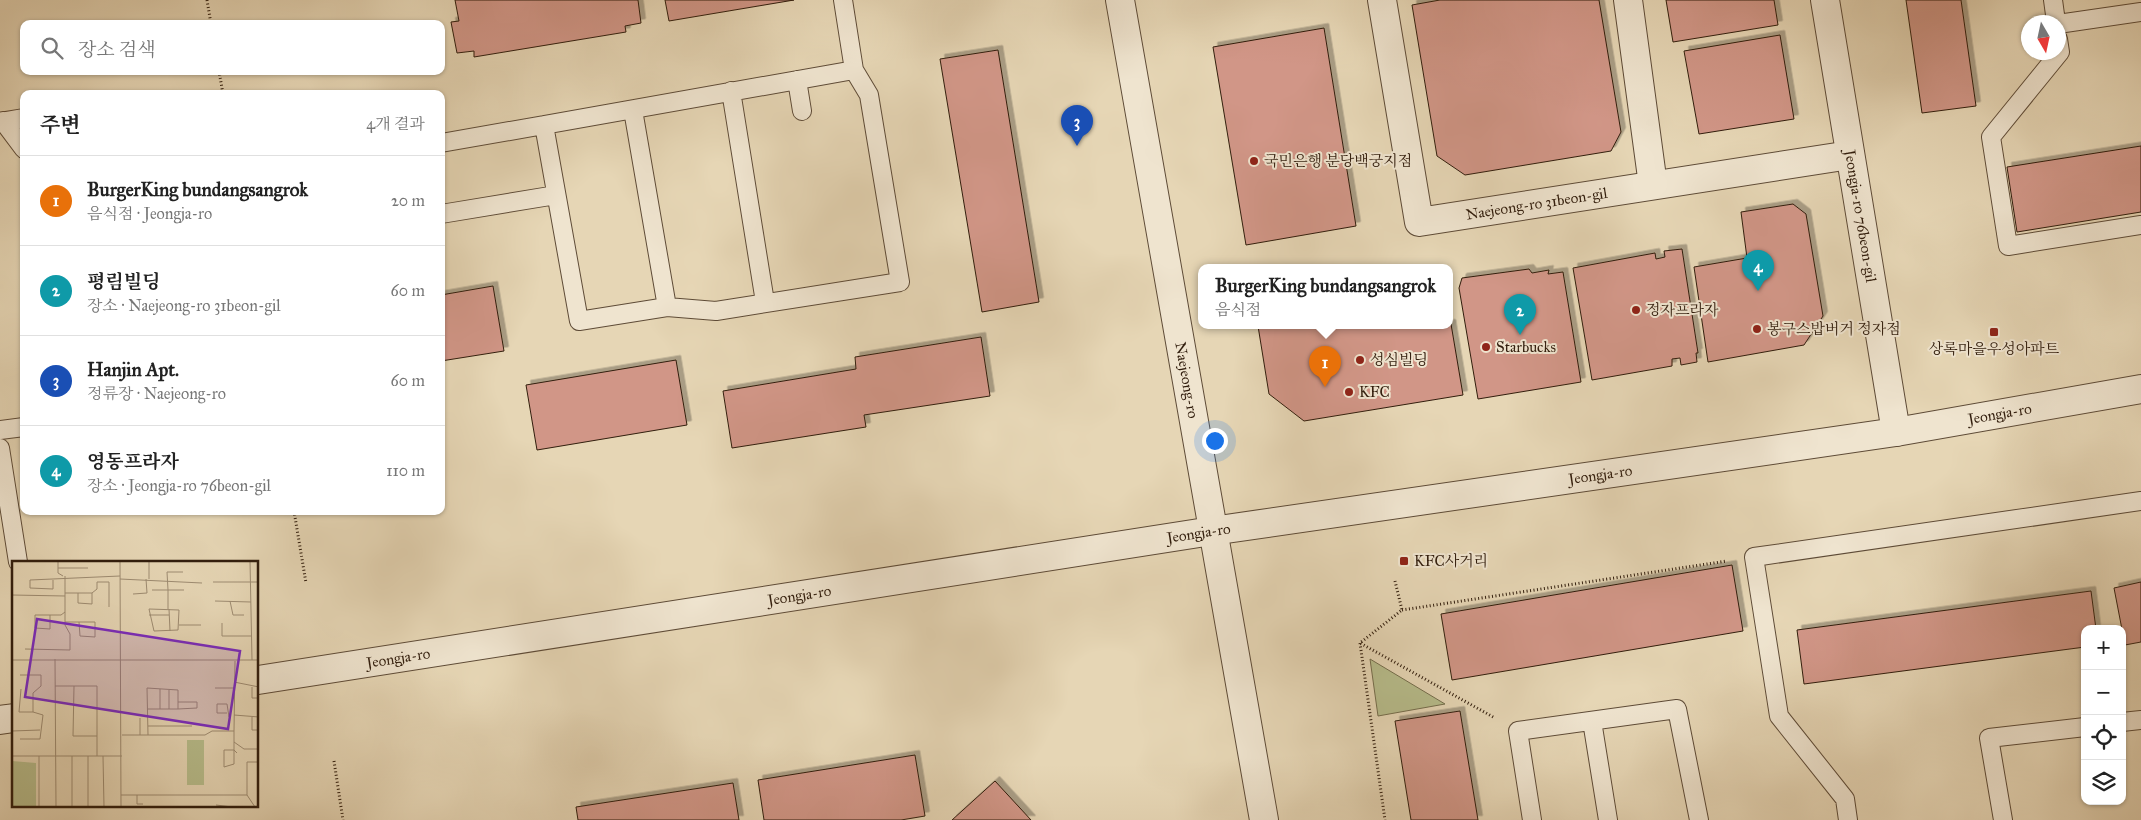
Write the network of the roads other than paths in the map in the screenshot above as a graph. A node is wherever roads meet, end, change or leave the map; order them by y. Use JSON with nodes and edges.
{"nodes":[{"id":1,"x":843,"y":0,"type":"edge"},
{"id":2,"x":1120,"y":0,"type":"edge"},
{"id":3,"x":1382,"y":0,"type":"edge"},
{"id":4,"x":1628,"y":0,"type":"edge"},
{"id":5,"x":1824,"y":0,"type":"edge"},
{"id":6,"x":2053,"y":0,"type":"edge"},
{"id":7,"x":2141,"y":12,"type":"edge"},
{"id":8,"x":2056,"y":15,"type":"edge"},
{"id":9,"x":2066,"y":22,"type":"edge"},
{"id":10,"x":2054,"y":60,"type":"edge"},
{"id":11,"x":854,"y":70,"type":"junction"},
{"id":12,"x":797,"y":80,"type":"junction"},
{"id":13,"x":730,"y":91,"type":"junction"},
{"id":14,"x":633,"y":110,"type":"junction"},
{"id":15,"x":802,"y":111,"type":"dead end"},
{"id":16,"x":20,"y":119,"type":"edge"},
{"id":17,"x":2,"y":121,"type":"edge"},
{"id":18,"x":544,"y":125,"type":"junction"},
{"id":19,"x":445,"y":142,"type":"edge"},
{"id":20,"x":20,"y":144,"type":"edge"},
{"id":21,"x":1850,"y":155,"type":"junction"},
{"id":22,"x":1653,"y":185,"type":"junction"},
{"id":23,"x":556,"y":195,"type":"junction"},
{"id":24,"x":445,"y":213,"type":"edge"},
{"id":25,"x":2141,"y":225,"type":"edge"},
{"id":26,"x":765,"y":302,"type":"junction"},
{"id":27,"x":667,"y":307,"type":"junction"},
{"id":28,"x":2141,"y":388,"type":"edge"},
{"id":29,"x":20,"y":427,"type":"edge"},
{"id":30,"x":0,"y":430,"type":"edge"},
{"id":31,"x":1896,"y":432,"type":"junction"},
{"id":32,"x":0,"y":448,"type":"edge"},
{"id":33,"x":4,"y":491,"type":"edge"},
{"id":34,"x":2141,"y":501,"type":"edge"},
{"id":35,"x":1212,"y":531,"type":"junction"},
{"id":36,"x":18,"y":561,"type":"edge"},
{"id":37,"x":259,"y":680,"type":"edge"},
{"id":38,"x":2141,"y":720,"type":"edge"},
{"id":39,"x":1592,"y":721,"type":"junction"},
{"id":40,"x":2126,"y":722,"type":"edge"},
{"id":41,"x":2081,"y":727,"type":"edge"},
{"id":42,"x":1264,"y":820,"type":"edge"},
{"id":43,"x":1532,"y":820,"type":"edge"},
{"id":44,"x":1608,"y":820,"type":"edge"},
{"id":45,"x":1699,"y":820,"type":"edge"},
{"id":46,"x":1848,"y":820,"type":"edge"},
{"id":47,"x":2003,"y":820,"type":"edge"}],
"edges":[{"from":1,"to":11,"type":"lane"},
{"from":2,"to":35,"type":"street","name":"Naejeong-ro"},
{"from":3,"to":22,"type":"street","name":"Naejeong-ro 31beon-gil"},
{"from":4,"to":22,"type":"street"},
{"from":5,"to":21,"type":"street","name":"Jeongja-ro 76beon-gil"},
{"from":6,"to":8,"type":"lane"},
{"from":7,"to":9,"type":"lane"},
{"from":10,"to":25,"type":"lane"},
{"from":11,"to":12,"type":"lane"},
{"from":11,"to":26,"type":"lane"},
{"from":12,"to":13,"type":"lane"},
{"from":12,"to":15,"type":"lane"},
{"from":13,"to":14,"type":"lane"},
{"from":13,"to":26,"type":"lane"},
{"from":14,"to":18,"type":"lane"},
{"from":14,"to":27,"type":"lane"},
{"from":16,"to":17,"type":"lane"},
{"from":17,"to":20,"type":"lane"},
{"from":18,"to":19,"type":"lane"},
{"from":18,"to":23,"type":"lane"},
{"from":21,"to":22,"type":"street","name":"Naejeong-ro 31beon-gil"},
{"from":21,"to":31,"type":"street","name":"Jeongja-ro 76beon-gil"},
{"from":23,"to":24,"type":"lane"},
{"from":23,"to":27,"type":"lane"},
{"from":26,"to":27,"type":"lane"},
{"from":28,"to":31,"type":"street","name":"Jeongja-ro"},
{"from":29,"to":30,"type":"lane"},
{"from":31,"to":35,"type":"street","name":"Jeongja-ro"},
{"from":32,"to":33,"type":"lane"},
{"from":33,"to":36,"type":"lane"},
{"from":34,"to":46,"type":"lane"},
{"from":35,"to":37,"type":"street","name":"Jeongja-ro"},
{"from":35,"to":42,"type":"street","name":"Naejeong-ro"},
{"from":38,"to":40,"type":"lane"},
{"from":39,"to":43,"type":"lane"},
{"from":39,"to":44,"type":"lane"},
{"from":39,"to":45,"type":"lane"},
{"from":41,"to":47,"type":"lane"}]}
